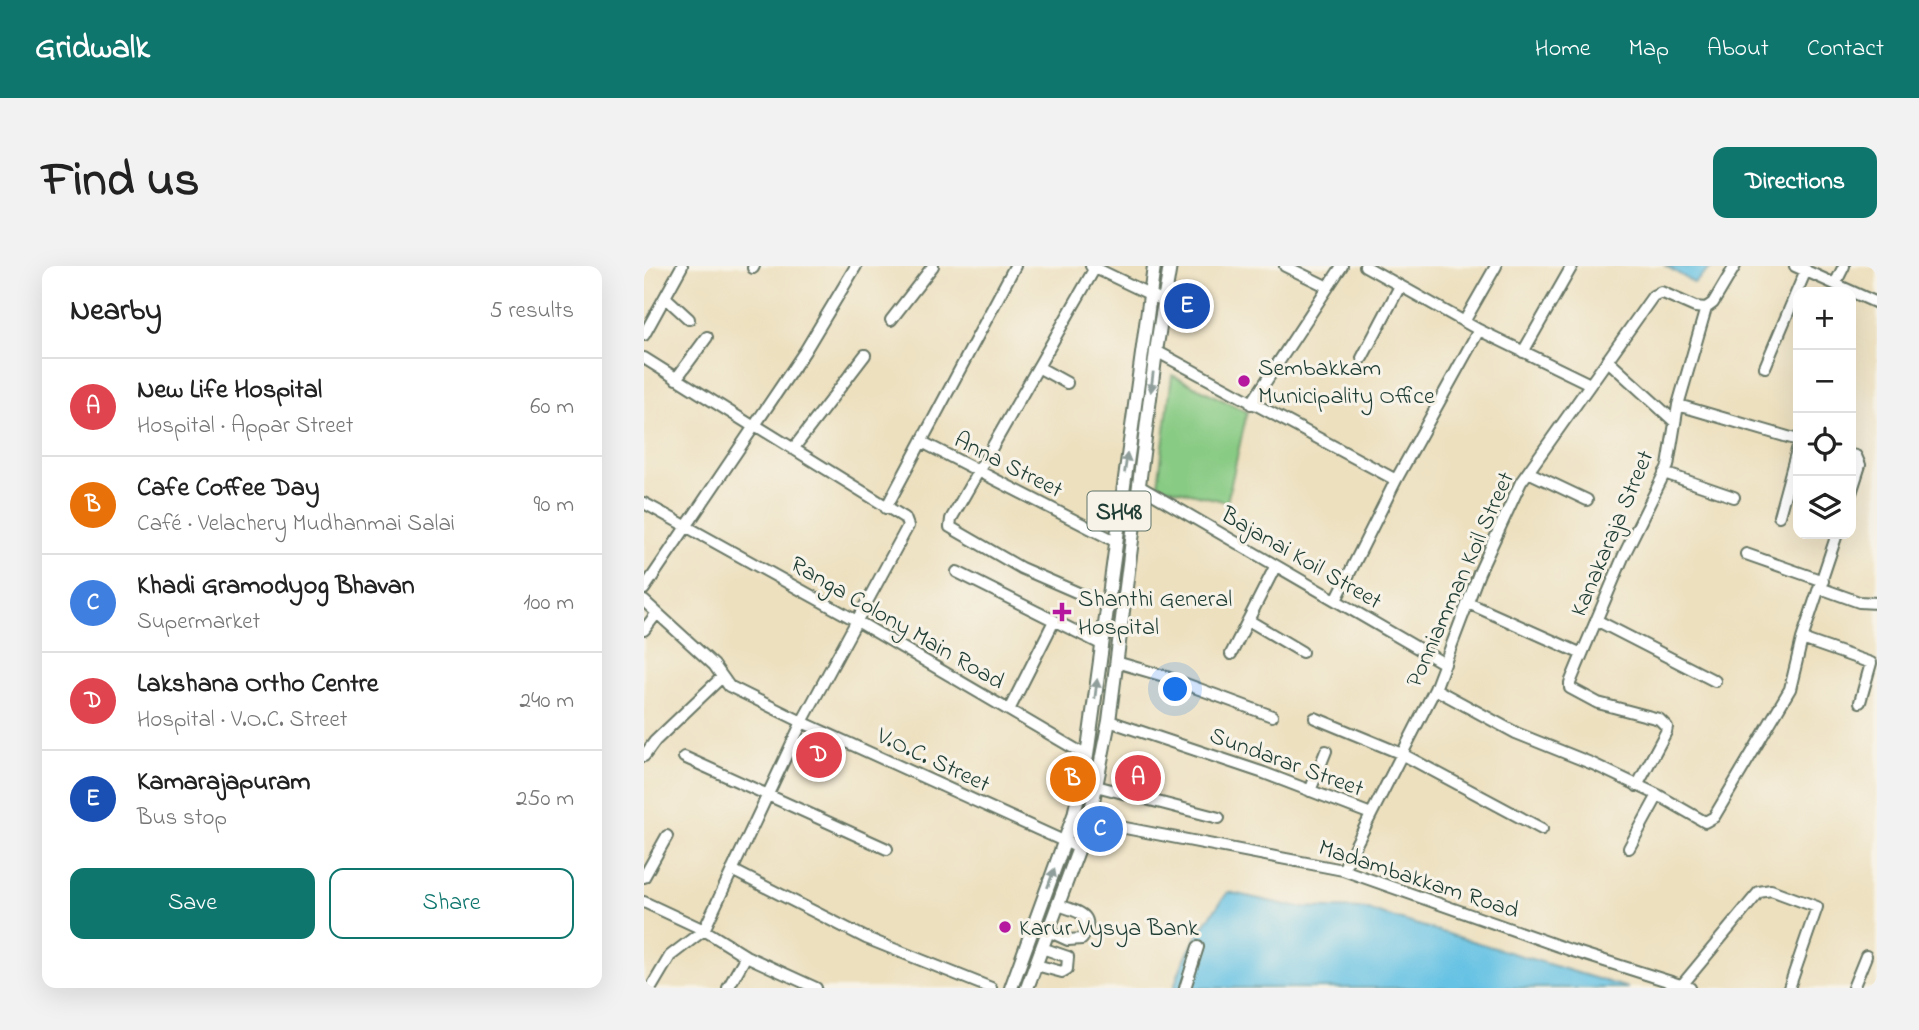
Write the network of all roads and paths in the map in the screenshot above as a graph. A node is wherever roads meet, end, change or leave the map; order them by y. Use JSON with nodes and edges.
{"nodes":[{"id":1,"x":681,"y":266,"type":"edge"},
{"id":2,"x":856,"y":266,"type":"edge"},
{"id":3,"x":933,"y":266,"type":"edge"},
{"id":4,"x":1015,"y":266,"type":"edge"},
{"id":5,"x":1154,"y":266,"type":"edge"},
{"id":6,"x":1170,"y":266,"type":"edge"},
{"id":7,"x":1285,"y":266,"type":"edge"},
{"id":8,"x":1342,"y":266,"type":"edge"},
{"id":9,"x":1365,"y":266,"type":"edge"},
{"id":10,"x":1392,"y":266,"type":"edge"},
{"id":11,"x":1496,"y":266,"type":"edge"},
{"id":12,"x":1572,"y":266,"type":"edge"},
{"id":13,"x":1735,"y":266,"type":"edge"},
{"id":14,"x":1844,"y":266,"type":"edge"},
{"id":15,"x":1094,"y":267,"type":"edge"},
{"id":16,"x":1800,"y":268,"type":"edge"},
{"id":17,"x":1385,"y":277,"type":"junction"},
{"id":18,"x":1835,"y":284,"type":"junction"},
{"id":19,"x":1400,"y":285,"type":"junction"},
{"id":20,"x":1328,"y":288,"type":"junction"},
{"id":21,"x":1149,"y":294,"type":"junction"},
{"id":22,"x":665,"y":297,"type":"junction"},
{"id":23,"x":1166,"y":302,"type":"junction"},
{"id":24,"x":1877,"y":303,"type":"edge"},
{"id":25,"x":1706,"y":308,"type":"junction"},
{"id":26,"x":689,"y":319,"type":"dead end"},
{"id":27,"x":891,"y":320,"type":"dead end"},
{"id":28,"x":1464,"y":322,"type":"junction"},
{"id":29,"x":1479,"y":330,"type":"junction"},
{"id":30,"x":644,"y":335,"type":"edge"},
{"id":31,"x":707,"y":337,"type":"dead end"},
{"id":32,"x":1156,"y":351,"type":"junction"},
{"id":33,"x":1523,"y":352,"type":"junction"},
{"id":34,"x":864,"y":355,"type":"dead end"},
{"id":35,"x":644,"y":358,"type":"edge"},
{"id":36,"x":1362,"y":358,"type":"dead end"},
{"id":37,"x":1607,"y":360,"type":"junction"},
{"id":38,"x":1038,"y":367,"type":"junction"},
{"id":39,"x":1765,"y":368,"type":"dead end"},
{"id":40,"x":676,"y":379,"type":"junction"},
{"id":41,"x":1067,"y":383,"type":"dead end"},
{"id":42,"x":1590,"y":384,"type":"junction"},
{"id":43,"x":1251,"y":404,"type":"junction"},
{"id":44,"x":1678,"y":405,"type":"junction"},
{"id":45,"x":1675,"y":422,"type":"junction"},
{"id":46,"x":754,"y":426,"type":"junction"},
{"id":47,"x":1793,"y":439,"type":"edge"},
{"id":48,"x":922,"y":442,"type":"junction"},
{"id":49,"x":793,"y":449,"type":"junction"},
{"id":50,"x":1856,"y":456,"type":"edge"},
{"id":51,"x":1793,"y":464,"type":"edge"},
{"id":52,"x":1528,"y":472,"type":"junction"},
{"id":53,"x":978,"y":473,"type":"junction"},
{"id":54,"x":1664,"y":473,"type":"junction"},
{"id":55,"x":1856,"y":477,"type":"edge"},
{"id":56,"x":1396,"y":480,"type":"junction"},
{"id":57,"x":1139,"y":486,"type":"junction"},
{"id":58,"x":1734,"y":497,"type":"dead end"},
{"id":59,"x":1587,"y":500,"type":"dead end"},
{"id":60,"x":644,"y":503,"type":"edge"},
{"id":61,"x":886,"y":508,"type":"junction"},
{"id":62,"x":1779,"y":516,"type":"dead end"},
{"id":63,"x":686,"y":527,"type":"junction"},
{"id":64,"x":1835,"y":539,"type":"edge"},
{"id":65,"x":1115,"y":541,"type":"junction"},
{"id":66,"x":1746,"y":554,"type":"dead end"},
{"id":67,"x":1275,"y":567,"type":"junction"},
{"id":68,"x":957,"y":572,"type":"dead end"},
{"id":69,"x":1821,"y":584,"type":"junction"},
{"id":70,"x":644,"y":589,"type":"edge"},
{"id":71,"x":1336,"y":600,"type":"junction"},
{"id":72,"x":644,"y":601,"type":"edge"},
{"id":73,"x":1468,"y":603,"type":"junction"},
{"id":74,"x":1877,"y":604,"type":"edge"},
{"id":75,"x":1107,"y":605,"type":"junction"},
{"id":76,"x":657,"y":612,"type":"junction"},
{"id":77,"x":1248,"y":620,"type":"junction"},
{"id":78,"x":1596,"y":620,"type":"junction"},
{"id":79,"x":857,"y":621,"type":"junction"},
{"id":80,"x":1054,"y":621,"type":"junction"},
{"id":81,"x":644,"y":630,"type":"edge"},
{"id":82,"x":1802,"y":639,"type":"junction"},
{"id":83,"x":1101,"y":644,"type":"junction"},
{"id":84,"x":1302,"y":652,"type":"dead end"},
{"id":85,"x":1231,"y":654,"type":"dead end"},
{"id":86,"x":1582,"y":654,"type":"junction"},
{"id":87,"x":1116,"y":662,"type":"junction"},
{"id":88,"x":1445,"y":664,"type":"junction"},
{"id":89,"x":722,"y":677,"type":"junction"},
{"id":90,"x":1715,"y":681,"type":"dead end"},
{"id":91,"x":1435,"y":688,"type":"junction"},
{"id":92,"x":1860,"y":702,"type":"dead end"},
{"id":93,"x":1009,"y":710,"type":"junction"},
{"id":94,"x":1272,"y":716,"type":"dead end"},
{"id":95,"x":1315,"y":718,"type":"dead end"},
{"id":96,"x":1109,"y":721,"type":"junction"},
{"id":97,"x":802,"y":722,"type":"junction"},
{"id":98,"x":1326,"y":751,"type":"dead end"},
{"id":99,"x":1402,"y":754,"type":"junction"},
{"id":100,"x":644,"y":756,"type":"edge"},
{"id":101,"x":1087,"y":756,"type":"junction"},
{"id":102,"x":684,"y":757,"type":"dead end"},
{"id":103,"x":1096,"y":786,"type":"junction"},
{"id":104,"x":1637,"y":786,"type":"junction"},
{"id":105,"x":1310,"y":790,"type":"junction"},
{"id":106,"x":767,"y":795,"type":"junction"},
{"id":107,"x":1658,"y":795,"type":"junction"},
{"id":108,"x":1371,"y":814,"type":"junction"},
{"id":109,"x":1074,"y":815,"type":"junction"},
{"id":110,"x":1219,"y":818,"type":"dead end"},
{"id":111,"x":1089,"y":821,"type":"junction"},
{"id":112,"x":1542,"y":829,"type":"dead end"},
{"id":113,"x":667,"y":836,"type":"dead end"},
{"id":114,"x":1063,"y":842,"type":"junction"},
{"id":115,"x":1079,"y":848,"type":"junction"},
{"id":116,"x":1629,"y":848,"type":"dead end"},
{"id":117,"x":887,"y":849,"type":"dead end"},
{"id":118,"x":732,"y":870,"type":"junction"},
{"id":119,"x":1343,"y":870,"type":"junction"},
{"id":120,"x":644,"y":877,"type":"edge"},
{"id":121,"x":644,"y":902,"type":"edge"},
{"id":122,"x":1058,"y":905,"type":"junction"},
{"id":123,"x":704,"y":930,"type":"junction"},
{"id":124,"x":1048,"y":931,"type":"junction"},
{"id":125,"x":1198,"y":947,"type":"dead end"},
{"id":126,"x":1042,"y":948,"type":"junction"},
{"id":127,"x":746,"y":956,"type":"junction"},
{"id":128,"x":1866,"y":956,"type":"dead end"},
{"id":129,"x":1036,"y":965,"type":"junction"},
{"id":130,"x":1686,"y":987,"type":"edge"},
{"id":131,"x":651,"y":988,"type":"edge"},
{"id":132,"x":728,"y":988,"type":"edge"},
{"id":133,"x":816,"y":988,"type":"edge"},
{"id":134,"x":991,"y":988,"type":"edge"},
{"id":135,"x":1011,"y":988,"type":"edge"},
{"id":136,"x":1027,"y":988,"type":"edge"},
{"id":137,"x":1185,"y":988,"type":"edge"},
{"id":138,"x":1789,"y":988,"type":"edge"},
{"id":139,"x":1853,"y":988,"type":"edge"}],
"edges":[{"from":1,"to":22,"type":"street"},
{"from":2,"to":46,"type":"street"},
{"from":3,"to":27,"type":"street"},
{"from":4,"to":48,"type":"street"},
{"from":5,"to":21,"type":"main road","number":"SH48"},
{"from":6,"to":23,"type":"main road","number":"SH48"},
{"from":7,"to":20,"type":"street"},
{"from":8,"to":20,"type":"street"},
{"from":9,"to":17,"type":"street"},
{"from":10,"to":17,"type":"street"},
{"from":11,"to":28,"type":"street"},
{"from":12,"to":33,"type":"street"},
{"from":13,"to":25,"type":"street"},
{"from":14,"to":18,"type":"street"},
{"from":15,"to":21,"type":"street"},
{"from":15,"to":38,"type":"street"},
{"from":16,"to":18,"type":"street"},
{"from":16,"to":39,"type":"street"},
{"from":17,"to":19,"type":"street"},
{"from":18,"to":24,"type":"street"},
{"from":19,"to":28,"type":"street"},
{"from":19,"to":36,"type":"street"},
{"from":20,"to":43,"type":"street"},
{"from":21,"to":23,"type":"street"},
{"from":65,"to":21,"type":"main road","number":"SH48","one_way":true},
{"from":22,"to":26,"type":"street"},
{"from":22,"to":30,"type":"street"},
{"from":23,"to":32,"type":"main road","number":"SH48"},
{"from":25,"to":37,"type":"street","name":"Ponniamman Koil Street"},
{"from":25,"to":44,"type":"street","name":"Kanakaraja Street"},
{"from":28,"to":29,"type":"street"},
{"from":29,"to":33,"type":"street"},
{"from":29,"to":56,"type":"street"},
{"from":31,"to":40,"type":"street"},
{"from":32,"to":43,"type":"street"},
{"from":32,"to":57,"type":"main road","number":"SH48","one_way":true},
{"from":33,"to":42,"type":"street"},
{"from":34,"to":49,"type":"street"},
{"from":35,"to":40,"type":"street"},
{"from":37,"to":42,"type":"street","name":"Ponniamman Koil Street"},
{"from":37,"to":45,"type":"street"},
{"from":38,"to":41,"type":"street"},
{"from":38,"to":53,"type":"street"},
{"from":40,"to":46,"type":"street"},
{"from":42,"to":52,"type":"street","name":"Ponniamman Koil Street"},
{"from":43,"to":56,"type":"street"},
{"from":44,"to":45,"type":"street","name":"Kanakaraja Street"},
{"from":44,"to":47,"type":"street"},
{"from":45,"to":54,"type":"street","name":"Kanakaraja Street"},
{"from":46,"to":49,"type":"street"},
{"from":46,"to":63,"type":"street"},
{"from":48,"to":53,"type":"street","name":"Anna Street"},
{"from":48,"to":61,"type":"street"},
{"from":49,"to":61,"type":"street"},
{"from":50,"to":55,"type":"street"},
{"from":51,"to":62,"type":"street"},
{"from":52,"to":59,"type":"street"},
{"from":52,"to":73,"type":"street","name":"Ponniamman Koil Street"},
{"from":53,"to":65,"type":"street","name":"Anna Street"},
{"from":53,"to":75,"type":"street"},
{"from":54,"to":58,"type":"street"},
{"from":54,"to":78,"type":"street","name":"Kanakaraja Street"},
{"from":56,"to":71,"type":"street"},
{"from":57,"to":67,"type":"street","name":"Bajanai Koil Street"},
{"from":57,"to":87,"type":"main road","number":"SH48"},
{"from":60,"to":63,"type":"street","name":"Ranga Colony Main Road"},
{"from":61,"to":79,"type":"street"},
{"from":63,"to":70,"type":"street"},
{"from":63,"to":79,"type":"street","name":"Ranga Colony Main Road"},
{"from":64,"to":69,"type":"street"},
{"from":65,"to":75,"type":"main road","number":"SH48"},
{"from":66,"to":69,"type":"street"},
{"from":67,"to":71,"type":"street","name":"Bajanai Koil Street"},
{"from":67,"to":77,"type":"street"},
{"from":68,"to":80,"type":"street"},
{"from":69,"to":74,"type":"street"},
{"from":69,"to":82,"type":"street"},
{"from":71,"to":88,"type":"street","name":"Bajanai Koil Street"},
{"from":72,"to":76,"type":"street","name":"V.O.C. Street"},
{"from":73,"to":86,"type":"street","name":"Kanakaraja Street"},
{"from":73,"to":88,"type":"street","name":"Ponniamman Koil Street"},
{"from":75,"to":83,"type":"main road","number":"SH48"},
{"from":76,"to":81,"type":"street"},
{"from":76,"to":89,"type":"street","name":"V.O.C. Street"},
{"from":77,"to":84,"type":"street"},
{"from":77,"to":85,"type":"street"},
{"from":78,"to":86,"type":"street","name":"Kanakaraja Street"},
{"from":78,"to":90,"type":"street"},
{"from":79,"to":93,"type":"street","name":"Ranga Colony Main Road"},
{"from":79,"to":97,"type":"street"},
{"from":80,"to":83,"type":"street"},
{"from":80,"to":93,"type":"street"},
{"from":82,"to":92,"type":"street"},
{"from":82,"to":107,"type":"street"},
{"from":101,"to":83,"type":"main road","number":"SH48","one_way":true},
{"from":86,"to":104,"type":"street"},
{"from":87,"to":94,"type":"street"},
{"from":87,"to":96,"type":"main road","number":"SH48"},
{"from":88,"to":91,"type":"street","name":"Ponniamman Koil Street"},
{"from":89,"to":97,"type":"street","name":"V.O.C. Street"},
{"from":89,"to":100,"type":"street"},
{"from":91,"to":99,"type":"street","name":"Ponniamman Koil Street"},
{"from":91,"to":104,"type":"street"},
{"from":93,"to":101,"type":"street","name":"Ranga Colony Main Road"},
{"from":95,"to":99,"type":"street"},
{"from":96,"to":103,"type":"main road","number":"SH48"},
{"from":96,"to":105,"type":"street","name":"Sundarar Street"},
{"from":97,"to":106,"type":"street"},
{"from":97,"to":114,"type":"street","name":"V.O.C. Street"},
{"from":98,"to":105,"type":"street"},
{"from":99,"to":108,"type":"street","name":"Ponniamman Koil Street"},
{"from":99,"to":112,"type":"street"},
{"from":101,"to":109,"type":"main road","number":"SH48"},
{"from":102,"to":106,"type":"street"},
{"from":103,"to":110,"type":"street"},
{"from":103,"to":111,"type":"main road","number":"SH48"},
{"from":104,"to":107,"type":"street"},
{"from":105,"to":108,"type":"street","name":"Sundarar Street"},
{"from":106,"to":117,"type":"street"},
{"from":106,"to":118,"type":"street"},
{"from":107,"to":116,"type":"street"},
{"from":108,"to":119,"type":"street","name":"Ponniamman Koil Street"},
{"from":109,"to":111,"type":"street","name":"Madambakkam Road"},
{"from":109,"to":114,"type":"main road","number":"SH48"},
{"from":111,"to":115,"type":"main road","number":"SH48"},
{"from":111,"to":119,"type":"street","name":"Madambakkam Road"},
{"from":113,"to":120,"type":"street"},
{"from":114,"to":115,"type":"street","name":"V.O.C. Street"},
{"from":135,"to":114,"type":"main road","number":"SH48","one_way":true},
{"from":115,"to":122,"type":"main road","number":"SH48"},
{"from":118,"to":123,"type":"street"},
{"from":118,"to":134,"type":"street"},
{"from":119,"to":130,"type":"street","name":"Madambakkam Road"},
{"from":121,"to":123,"type":"street"},
{"from":122,"to":124,"type":"main road","number":"SH48"},
{"from":122,"to":124,"type":"street"},
{"from":123,"to":127,"type":"street"},
{"from":123,"to":131,"type":"street"},
{"from":124,"to":126,"type":"main road","number":"SH48"},
{"from":125,"to":137,"type":"street"},
{"from":126,"to":129,"type":"main road","number":"SH48"},
{"from":126,"to":129,"type":"street"},
{"from":127,"to":132,"type":"street"},
{"from":127,"to":133,"type":"street"},
{"from":128,"to":139,"type":"street"},
{"from":129,"to":136,"type":"main road","number":"SH48"},
{"from":130,"to":138,"type":"street"}]}
